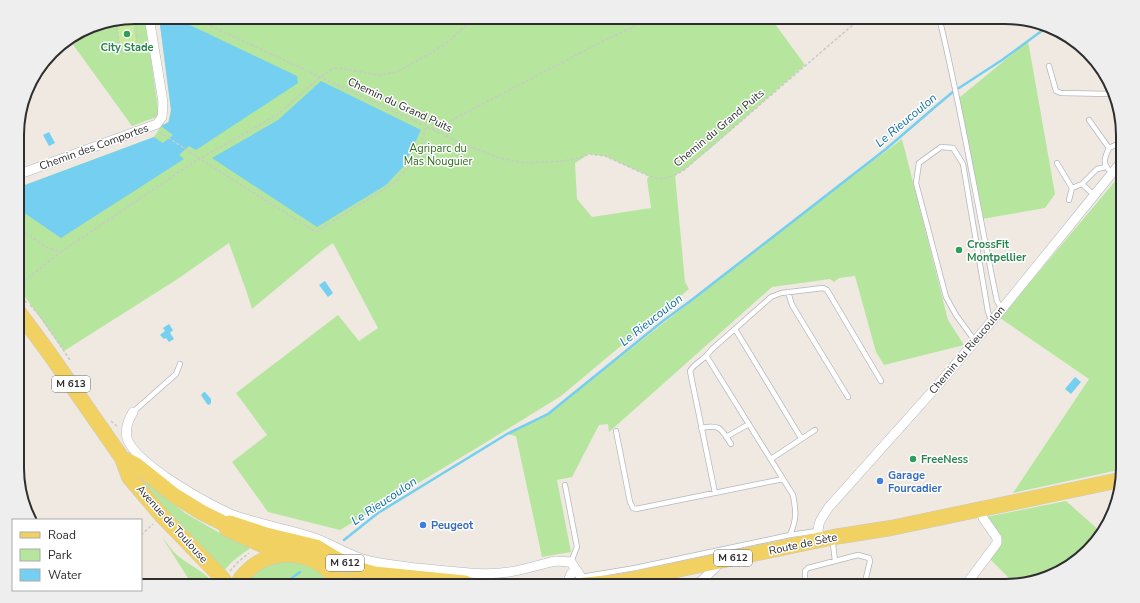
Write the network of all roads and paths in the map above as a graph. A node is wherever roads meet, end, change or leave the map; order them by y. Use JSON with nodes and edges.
{"nodes":[{"id":1,"x":136,"y":24,"type":"edge"},
{"id":2,"x":150,"y":24,"type":"edge"},
{"id":3,"x":207,"y":24,"type":"edge"},
{"id":4,"x":468,"y":24,"type":"edge"},
{"id":5,"x":637,"y":24,"type":"edge"},
{"id":6,"x":854,"y":24,"type":"edge"},
{"id":7,"x":941,"y":24,"type":"edge"},
{"id":8,"x":117,"y":26,"type":"edge"},
{"id":9,"x":1049,"y":66,"type":"dead end"},
{"id":10,"x":320,"y":77,"type":"junction"},
{"id":11,"x":1108,"y":94,"type":"edge"},
{"id":12,"x":1089,"y":120,"type":"dead end"},
{"id":13,"x":426,"y":127,"type":"junction"},
{"id":14,"x":433,"y":130,"type":"junction"},
{"id":15,"x":168,"y":138,"type":"dead end"},
{"id":16,"x":1116,"y":145,"type":"edge"},
{"id":17,"x":1109,"y":148,"type":"junction"},
{"id":18,"x":200,"y":159,"type":"junction"},
{"id":19,"x":1057,"y":163,"type":"dead end"},
{"id":20,"x":1116,"y":165,"type":"edge"},
{"id":21,"x":1109,"y":170,"type":"junction"},
{"id":22,"x":24,"y":172,"type":"edge"},
{"id":23,"x":1082,"y":184,"type":"junction"},
{"id":24,"x":1072,"y":188,"type":"junction"},
{"id":25,"x":1094,"y":195,"type":"junction"},
{"id":26,"x":1069,"y":200,"type":"dead end"},
{"id":27,"x":24,"y":231,"type":"edge"},
{"id":28,"x":61,"y":252,"type":"junction"},
{"id":29,"x":24,"y":281,"type":"edge"},
{"id":30,"x":788,"y":292,"type":"junction"},
{"id":31,"x":1002,"y":309,"type":"junction"},
{"id":32,"x":24,"y":320,"type":"edge"},
{"id":33,"x":992,"y":322,"type":"junction"},
{"id":34,"x":735,"y":329,"type":"junction"},
{"id":35,"x":975,"y":342,"type":"junction"},
{"id":36,"x":707,"y":357,"type":"junction"},
{"id":37,"x":180,"y":364,"type":"dead end"},
{"id":38,"x":881,"y":381,"type":"dead end"},
{"id":39,"x":848,"y":397,"type":"dead end"},
{"id":40,"x":133,"y":412,"type":"joint"},
{"id":41,"x":749,"y":424,"type":"junction"},
{"id":42,"x":702,"y":428,"type":"junction"},
{"id":43,"x":815,"y":430,"type":"dead end"},
{"id":44,"x":616,"y":431,"type":"dead end"},
{"id":45,"x":726,"y":437,"type":"junction"},
{"id":46,"x":802,"y":438,"type":"junction"},
{"id":47,"x":730,"y":444,"type":"dead end"},
{"id":48,"x":122,"y":458,"type":"junction"},
{"id":49,"x":771,"y":459,"type":"junction"},
{"id":50,"x":783,"y":479,"type":"junction"},
{"id":51,"x":1115,"y":481,"type":"edge"},
{"id":52,"x":565,"y":485,"type":"dead end"},
{"id":53,"x":715,"y":493,"type":"junction"},
{"id":54,"x":981,"y":509,"type":"junction"},
{"id":55,"x":162,"y":516,"type":"junction"},
{"id":56,"x":225,"y":524,"type":"junction"},
{"id":57,"x":142,"y":534,"type":"edge"},
{"id":58,"x":790,"y":535,"type":"junction"},
{"id":59,"x":823,"y":538,"type":"junction"},
{"id":60,"x":289,"y":554,"type":"junction"},
{"id":61,"x":835,"y":561,"type":"junction"},
{"id":62,"x":716,"y":567,"type":"junction"},
{"id":63,"x":576,"y":578,"type":"edge"},
{"id":64,"x":223,"y":579,"type":"edge"},
{"id":65,"x":241,"y":579,"type":"edge"},
{"id":66,"x":336,"y":579,"type":"edge"},
{"id":67,"x":425,"y":579,"type":"edge"},
{"id":68,"x":569,"y":579,"type":"edge"},
{"id":69,"x":587,"y":579,"type":"edge"},
{"id":70,"x":633,"y":579,"type":"edge"},
{"id":71,"x":665,"y":579,"type":"edge"},
{"id":72,"x":702,"y":579,"type":"edge"},
{"id":73,"x":805,"y":579,"type":"edge"},
{"id":74,"x":866,"y":579,"type":"edge"},
{"id":75,"x":971,"y":579,"type":"edge"}],
"edges":[{"from":1,"to":8,"type":"path"},
{"from":2,"to":22,"type":"street","name":"Chemin des Comportes"},
{"from":3,"to":10,"type":"path","name":"Chemin du Grand Puits"},
{"from":4,"to":10,"type":"path","name":"Chemin du Grand Puits"},
{"from":5,"to":14,"type":"path"},
{"from":6,"to":14,"type":"path","name":"Chemin du Grand Puits"},
{"from":7,"to":31,"type":"lane"},
{"from":9,"to":11,"type":"lane"},
{"from":10,"to":13,"type":"path","name":"Chemin du Grand Puits"},
{"from":10,"to":18,"type":"path","name":"Chemin du Grand Puits"},
{"from":12,"to":17,"type":"lane"},
{"from":13,"to":14,"type":"path","name":"Chemin du Grand Puits"},
{"from":13,"to":18,"type":"path"},
{"from":15,"to":18,"type":"path"},
{"from":16,"to":17,"type":"lane"},
{"from":17,"to":21,"type":"lane"},
{"from":18,"to":28,"type":"path","name":"Chemin du Grand Puits"},
{"from":19,"to":24,"type":"lane"},
{"from":20,"to":21,"type":"street","name":"Chemin du Rieucoulon"},
{"from":21,"to":23,"type":"lane"},
{"from":21,"to":25,"type":"street","name":"Chemin du Rieucoulon"},
{"from":23,"to":24,"type":"lane"},
{"from":23,"to":25,"type":"lane"},
{"from":24,"to":26,"type":"lane"},
{"from":25,"to":31,"type":"street","name":"Chemin du Rieucoulon"},
{"from":27,"to":28,"type":"path"},
{"from":28,"to":29,"type":"path","name":"Chemin du Grand Puits"},
{"from":30,"to":34,"type":"lane"},
{"from":30,"to":38,"type":"lane"},
{"from":30,"to":39,"type":"lane"},
{"from":31,"to":33,"type":"street","name":"Chemin du Rieucoulon"},
{"from":32,"to":48,"type":"main road","name":"Avenue de Toulouse","number":"M 613"},
{"from":33,"to":35,"type":"street","name":"Chemin du Rieucoulon"},
{"from":33,"to":35,"type":"lane"},
{"from":34,"to":36,"type":"lane"},
{"from":34,"to":46,"type":"lane"},
{"from":35,"to":59,"type":"street","name":"Chemin du Rieucoulon"},
{"from":36,"to":41,"type":"lane"},
{"from":36,"to":42,"type":"lane"},
{"from":37,"to":40,"type":"lane"},
{"from":40,"to":63,"type":"street"},
{"from":41,"to":45,"type":"lane"},
{"from":41,"to":49,"type":"lane"},
{"from":42,"to":45,"type":"lane"},
{"from":42,"to":53,"type":"lane"},
{"from":43,"to":46,"type":"lane"},
{"from":44,"to":53,"type":"lane"},
{"from":45,"to":47,"type":"lane"},
{"from":46,"to":49,"type":"lane"},
{"from":48,"to":55,"type":"main road","name":"Avenue de Toulouse","number":"M 613"},
{"from":48,"to":56,"type":"main road","name":"Avenue de Toulouse","number":"M 613"},
{"from":49,"to":50,"type":"lane"},
{"from":50,"to":53,"type":"lane"},
{"from":50,"to":58,"type":"lane"},
{"from":51,"to":54,"type":"main road","name":"Route de Sète","number":"M 612"},
{"from":52,"to":63,"type":"lane"},
{"from":54,"to":59,"type":"main road","name":"Route de Sète","number":"M 612"},
{"from":54,"to":75,"type":"street"},
{"from":55,"to":57,"type":"path"},
{"from":55,"to":64,"type":"main road","name":"Avenue de Toulouse","number":"M 613"},
{"from":56,"to":60,"type":"main road","name":"Avenue de Toulouse","number":"M 613"},
{"from":56,"to":67,"type":"main road","number":"M 612"},
{"from":58,"to":59,"type":"lane"},
{"from":58,"to":63,"type":"lane"},
{"from":59,"to":61,"type":"lane"},
{"from":59,"to":62,"type":"main road","name":"Route de Sète","number":"M 612"},
{"from":59,"to":70,"type":"main road","name":"Route de Sète","number":"M 612"},
{"from":60,"to":65,"type":"main road"},
{"from":60,"to":66,"type":"main road","name":"Avenue de Toulouse"},
{"from":61,"to":73,"type":"lane"},
{"from":61,"to":74,"type":"lane"},
{"from":62,"to":71,"type":"main road","name":"Route de Sète","number":"M 612"},
{"from":62,"to":72,"type":"street"},
{"from":63,"to":68,"type":"street"},
{"from":63,"to":69,"type":"main road","name":"Route de Sète","number":"M 612"}]}
